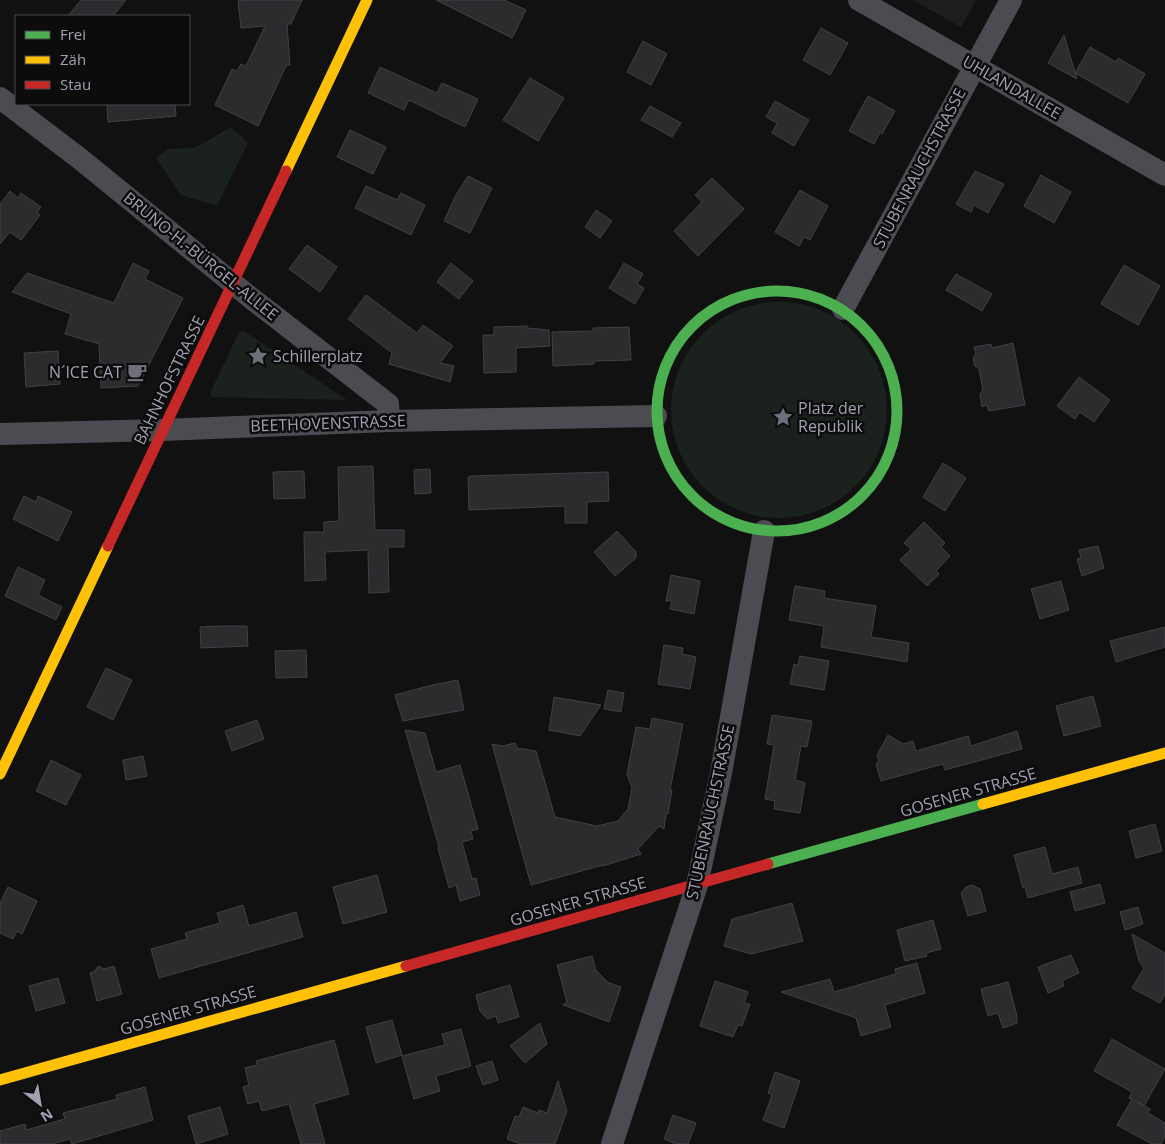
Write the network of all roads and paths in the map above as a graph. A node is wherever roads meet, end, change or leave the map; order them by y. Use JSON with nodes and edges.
{"nodes":[{"id":1,"x":367,"y":0,"type":"edge"},
{"id":2,"x":859,"y":0,"type":"edge"},
{"id":3,"x":1010,"y":0,"type":"edge"},
{"id":4,"x":974,"y":65,"type":"junction"},
{"id":5,"x":0,"y":98,"type":"edge"},
{"id":6,"x":1165,"y":175,"type":"edge"},
{"id":7,"x":234,"y":283,"type":"junction"},
{"id":8,"x":843,"y":309,"type":"junction"},
{"id":9,"x":656,"y":416,"type":"junction"},
{"id":10,"x":389,"y":421,"type":"junction"},
{"id":11,"x":162,"y":430,"type":"junction"},
{"id":12,"x":0,"y":434,"type":"edge"},
{"id":13,"x":764,"y":530,"type":"junction"},
{"id":14,"x":1165,"y":753,"type":"edge"},
{"id":15,"x":0,"y":774,"type":"edge"},
{"id":16,"x":697,"y":885,"type":"junction"},
{"id":17,"x":0,"y":1080,"type":"edge"},
{"id":18,"x":612,"y":1144,"type":"edge"}],
"edges":[{"from":1,"to":7,"type":"street","name":"BAHNHOFSTRASSE"},
{"from":2,"to":4,"type":"street","name":"UHLANDALLEE"},
{"from":3,"to":4,"type":"street","name":"STUBENRAUCHSTRASSE"},
{"from":4,"to":6,"type":"street","name":"UHLANDALLEE"},
{"from":4,"to":8,"type":"street","name":"STUBENRAUCHSTRASSE"},
{"from":5,"to":7,"type":"street","name":"BRUNO-H.-BÜRGEL-ALLEE"},
{"from":7,"to":10,"type":"street","name":"BRUNO-H.-BÜRGEL-ALLEE"},
{"from":7,"to":11,"type":"street","name":"BAHNHOFSTRASSE"},
{"from":8,"to":9,"type":"street"},
{"from":8,"to":13,"type":"street"},
{"from":9,"to":10,"type":"street","name":"BEETHOVENSTRASSE"},
{"from":9,"to":13,"type":"street"},
{"from":10,"to":11,"type":"street","name":"BEETHOVENSTRASSE"},
{"from":11,"to":12,"type":"street","name":"BEETHOVENSTRASSE"},
{"from":11,"to":15,"type":"street","name":"BAHNHOFSTRASSE"},
{"from":13,"to":16,"type":"street","name":"STUBENRAUCHSTRASSE"},
{"from":14,"to":16,"type":"street","name":"GOSENER STRASSE"},
{"from":16,"to":17,"type":"street","name":"GOSENER STRASSE"},
{"from":16,"to":18,"type":"street","name":"STUBENRAUCHSTRASSE"}]}
